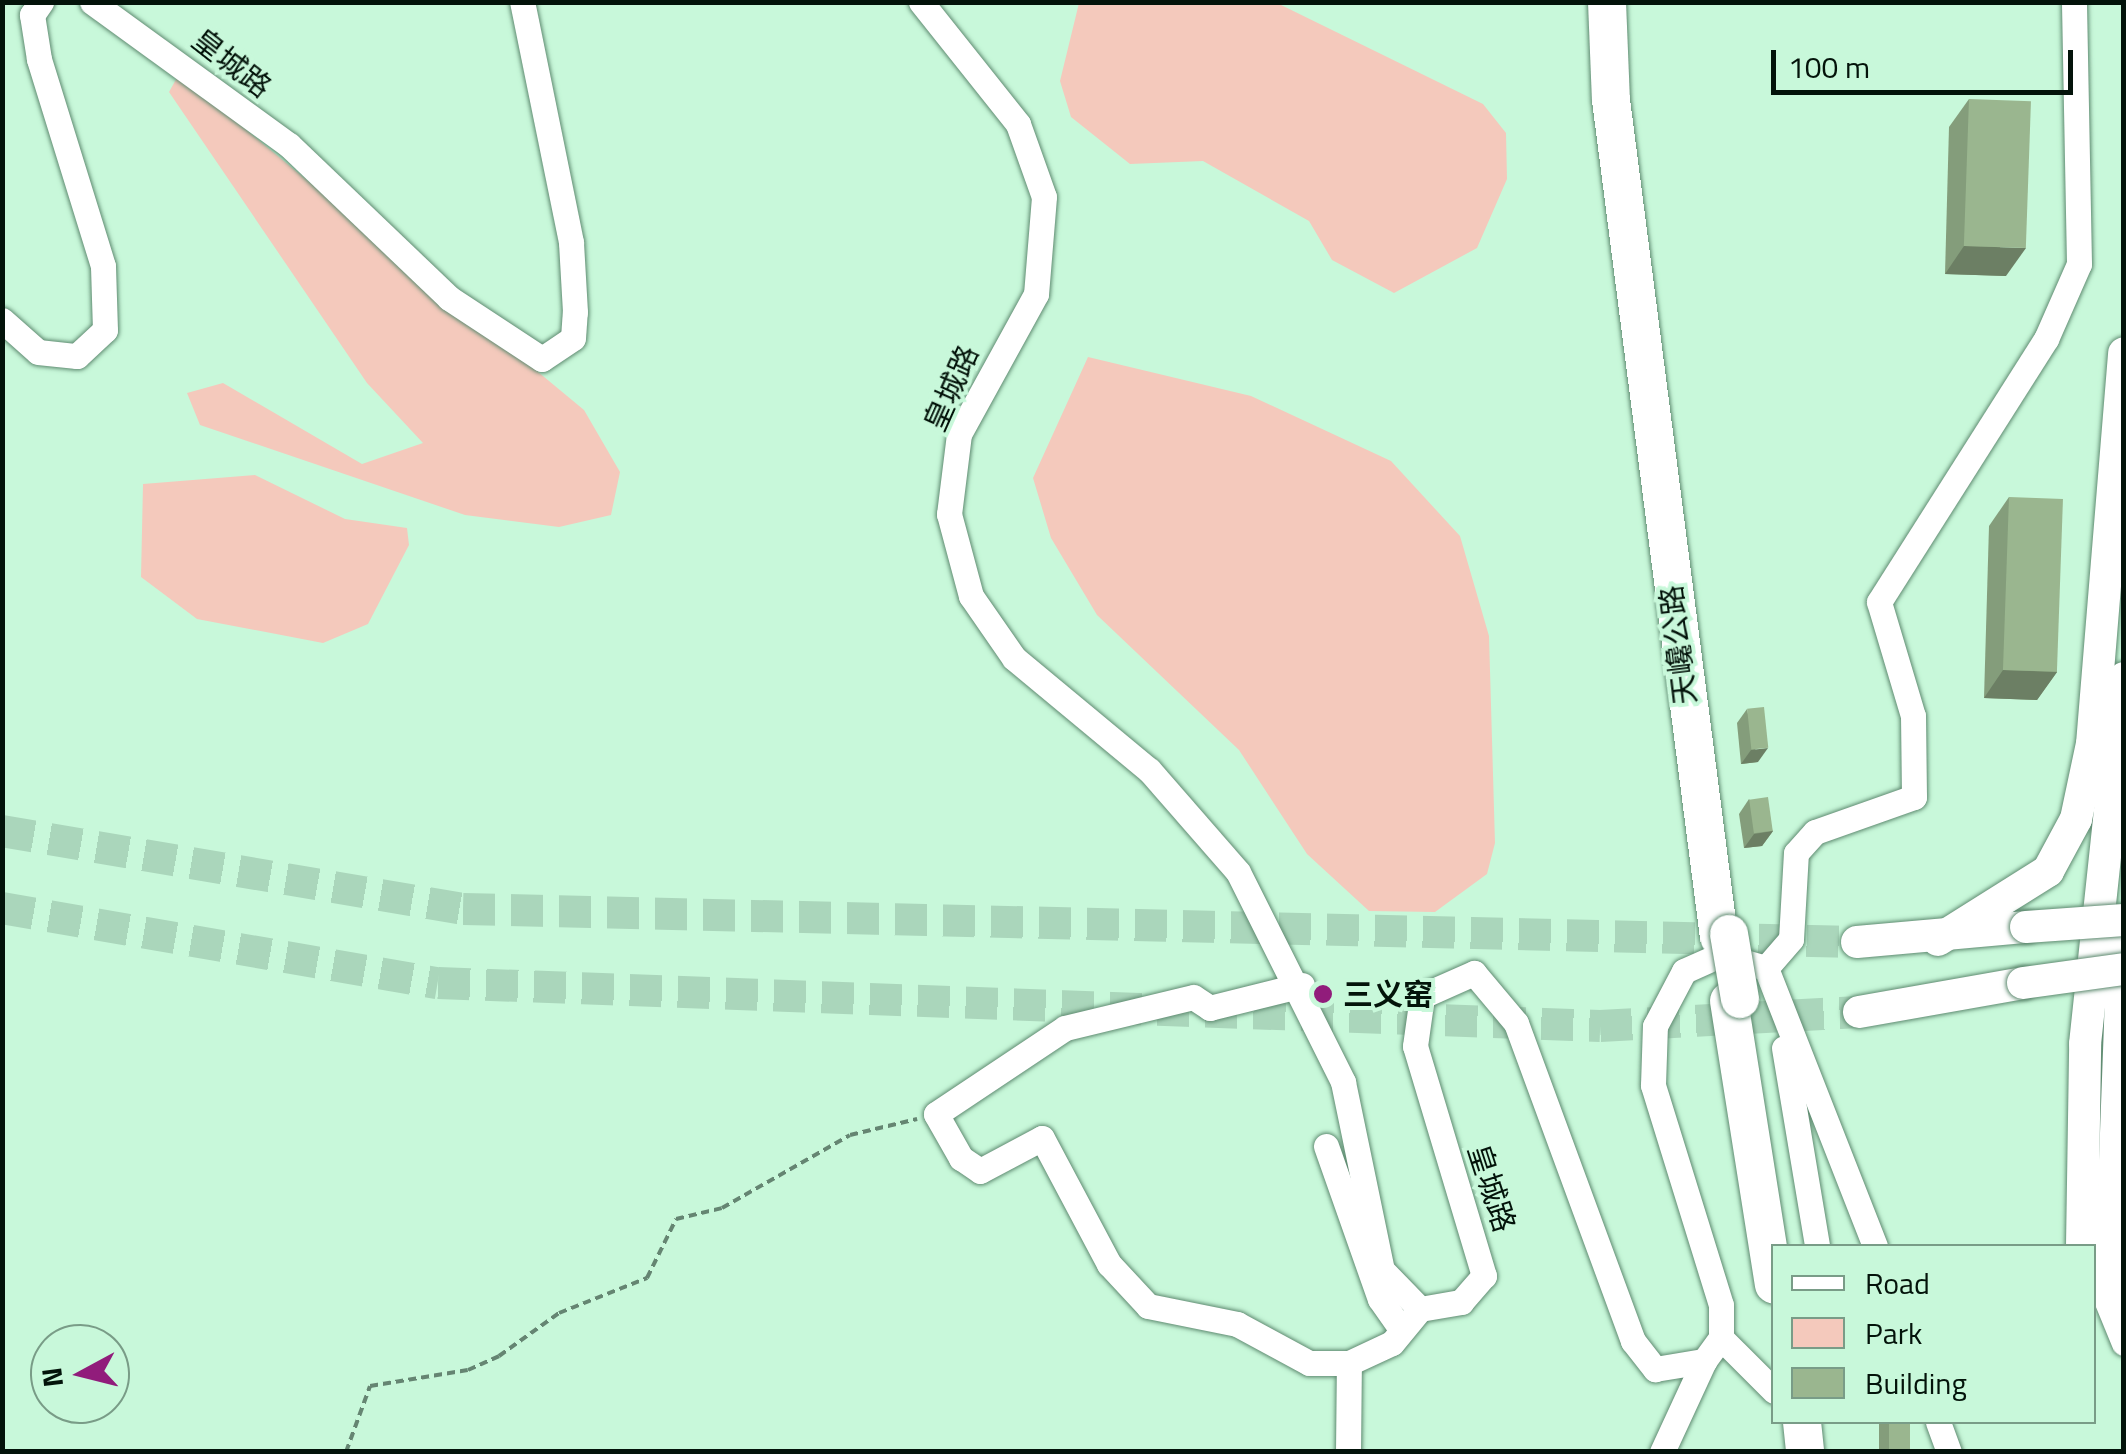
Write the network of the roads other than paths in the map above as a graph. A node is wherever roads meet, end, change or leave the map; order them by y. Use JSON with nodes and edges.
{"nodes":[{"id":1,"x":41,"y":2,"type":"edge"},
{"id":2,"x":92,"y":2,"type":"edge"},
{"id":3,"x":522,"y":2,"type":"edge"},
{"id":4,"x":921,"y":2,"type":"edge"},
{"id":5,"x":1606,"y":2,"type":"edge"},
{"id":6,"x":1619,"y":2,"type":"edge"},
{"id":7,"x":2074,"y":2,"type":"edge"},
{"id":8,"x":2,"y":320,"type":"edge"},
{"id":9,"x":2124,"y":353,"type":"edge"},
{"id":10,"x":2124,"y":678,"type":"edge"},
{"id":11,"x":2124,"y":922,"type":"edge"},
{"id":12,"x":1724,"y":935,"type":"junction"},
{"id":13,"x":1938,"y":940,"type":"junction"},
{"id":14,"x":1857,"y":942,"type":"tunnel mouth"},
{"id":15,"x":1766,"y":968,"type":"junction"},
{"id":16,"x":2124,"y":969,"type":"edge"},
{"id":17,"x":1302,"y":985,"type":"junction"},
{"id":18,"x":1734,"y":1000,"type":"junction"},
{"id":19,"x":1859,"y":1012,"type":"tunnel mouth"},
{"id":20,"x":1789,"y":1029,"type":"junction"},
{"id":21,"x":2100,"y":1045,"type":"junction"},
{"id":22,"x":2124,"y":1084,"type":"edge"},
{"id":23,"x":1326,"y":1146,"type":"dead end"},
{"id":24,"x":1780,"y":1244,"type":"edge"},
{"id":25,"x":1817,"y":1244,"type":"edge"},
{"id":26,"x":1874,"y":1244,"type":"edge"},
{"id":27,"x":2082,"y":1244,"type":"edge"},
{"id":28,"x":1771,"y":1263,"type":"edge"},
{"id":29,"x":2102,"y":1283,"type":"edge"},
{"id":30,"x":1420,"y":1309,"type":"junction"},
{"id":31,"x":1402,"y":1330,"type":"junction"},
{"id":32,"x":1721,"y":1338,"type":"junction"},
{"id":33,"x":2124,"y":1343,"type":"edge"},
{"id":34,"x":1704,"y":1361,"type":"junction"},
{"id":35,"x":1349,"y":1363,"type":"junction"},
{"id":36,"x":1771,"y":1388,"type":"edge"},
{"id":37,"x":1789,"y":1424,"type":"edge"},
{"id":38,"x":1802,"y":1424,"type":"edge"},
{"id":39,"x":1939,"y":1424,"type":"edge"},
{"id":40,"x":1348,"y":1452,"type":"edge"},
{"id":41,"x":1662,"y":1452,"type":"edge"},
{"id":42,"x":1792,"y":1452,"type":"edge"},
{"id":43,"x":1805,"y":1452,"type":"edge"},
{"id":44,"x":1949,"y":1452,"type":"edge"}],
"edges":[{"from":1,"to":8,"type":"street"},
{"from":2,"to":3,"type":"street","name":"皇城路"},
{"from":4,"to":17,"type":"street","name":"皇城路"},
{"from":5,"to":12,"type":"highway","name":"天巉公路"},
{"from":6,"to":12,"type":"highway","name":"天巉公路"},
{"from":7,"to":15,"type":"street"},
{"from":9,"to":13,"type":"main road"},
{"from":10,"to":21,"type":"main road"},
{"from":11,"to":13,"type":"main road","bridge":true},
{"from":11,"to":21,"type":"main road"},
{"from":12,"to":18,"type":"highway","name":"天巉公路"},
{"from":13,"to":14,"type":"main road"},
{"from":15,"to":20,"type":"street"},
{"from":15,"to":32,"type":"street"},
{"from":16,"to":19,"type":"main road","bridge":true},
{"from":17,"to":30,"type":"street","name":"皇城路"},
{"from":17,"to":35,"type":"street"},
{"from":18,"to":24,"type":"highway","name":"天巉公路"},
{"from":18,"to":28,"type":"highway","name":"天巉公路"},
{"from":20,"to":25,"type":"street"},
{"from":20,"to":26,"type":"street"},
{"from":21,"to":22,"type":"main road"},
{"from":21,"to":27,"type":"main road"},
{"from":21,"to":29,"type":"main road"},
{"from":23,"to":31,"type":"street"},
{"from":29,"to":33,"type":"street"},
{"from":30,"to":31,"type":"street"},
{"from":30,"to":34,"type":"street","name":"皇城路"},
{"from":31,"to":35,"type":"street"},
{"from":32,"to":34,"type":"street"},
{"from":32,"to":36,"type":"street"},
{"from":34,"to":41,"type":"street"},
{"from":35,"to":40,"type":"street"},
{"from":37,"to":42,"type":"highway"},
{"from":38,"to":43,"type":"highway"},
{"from":39,"to":44,"type":"street"}]}
